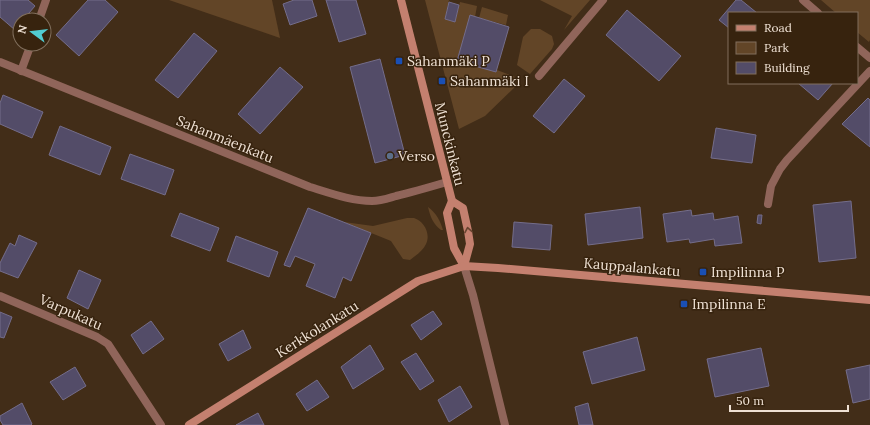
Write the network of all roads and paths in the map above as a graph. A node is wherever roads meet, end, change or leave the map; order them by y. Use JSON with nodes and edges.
{"nodes":[{"id":1,"x":46,"y":0,"type":"edge"},
{"id":2,"x":401,"y":0,"type":"edge"},
{"id":3,"x":603,"y":0,"type":"edge"},
{"id":4,"x":803,"y":0,"type":"edge"},
{"id":5,"x":42,"y":12,"type":"edge"},
{"id":6,"x":817,"y":12,"type":"edge"},
{"id":7,"x":858,"y":48,"type":"edge"},
{"id":8,"x":28,"y":52,"type":"edge"},
{"id":9,"x":870,"y":58,"type":"edge"},
{"id":10,"x":0,"y":62,"type":"edge"},
{"id":11,"x":21,"y":71,"type":"junction"},
{"id":12,"x":870,"y":71,"type":"edge"},
{"id":13,"x":539,"y":76,"type":"dead end"},
{"id":14,"x":858,"y":84,"type":"edge"},
{"id":15,"x":858,"y":84,"type":"edge"},
{"id":16,"x":447,"y":182,"type":"junction"},
{"id":17,"x":452,"y":201,"type":"junction"},
{"id":18,"x":768,"y":204,"type":"dead end"},
{"id":19,"x":464,"y":266,"type":"junction"},
{"id":20,"x":0,"y":296,"type":"edge"},
{"id":21,"x":870,"y":300,"type":"edge"},
{"id":22,"x":161,"y":425,"type":"edge"},
{"id":23,"x":189,"y":425,"type":"edge"},
{"id":24,"x":505,"y":425,"type":"edge"}],
"edges":[{"from":1,"to":5,"type":"street"},
{"from":2,"to":16,"type":"main road","name":"Munckinkatu"},
{"from":3,"to":13,"type":"street"},
{"from":4,"to":6,"type":"street"},
{"from":7,"to":9,"type":"street"},
{"from":8,"to":11,"type":"street"},
{"from":10,"to":11,"type":"street","name":"Sahanmäenkatu"},
{"from":11,"to":16,"type":"street","name":"Sahanmäenkatu"},
{"from":12,"to":14,"type":"street"},
{"from":15,"to":18,"type":"street"},
{"from":16,"to":17,"type":"main road","name":"Munckinkatu"},
{"from":17,"to":19,"type":"main road","name":"Munckinkatu"},
{"from":19,"to":17,"type":"main road","name":"Munckinkatu","one_way":true},
{"from":19,"to":21,"type":"main road","name":"Kauppalankatu"},
{"from":19,"to":23,"type":"main road","name":"Kerkkolankatu"},
{"from":19,"to":24,"type":"street","name":"Munckinkatu"},
{"from":20,"to":22,"type":"street","name":"Varpukatu"}]}
